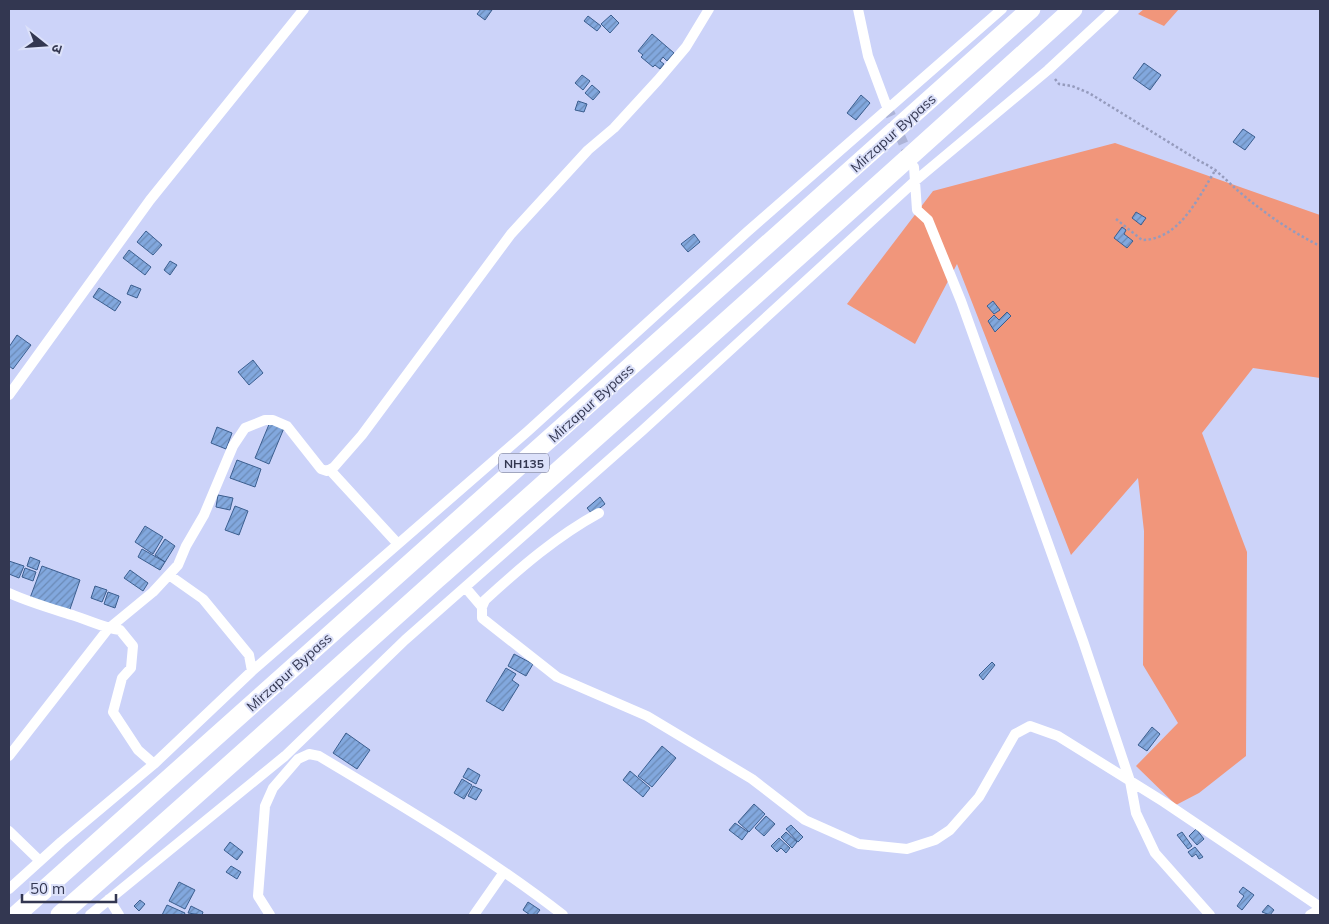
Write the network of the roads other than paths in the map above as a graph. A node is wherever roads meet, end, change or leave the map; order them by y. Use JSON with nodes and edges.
{"nodes":[{"id":1,"x":304,"y":9,"type":"edge"},
{"id":2,"x":709,"y":9,"type":"edge"},
{"id":3,"x":858,"y":9,"type":"edge"},
{"id":4,"x":1002,"y":9,"type":"edge"},
{"id":5,"x":1031,"y":9,"type":"edge"},
{"id":6,"x":1073,"y":9,"type":"edge"},
{"id":7,"x":1114,"y":9,"type":"edge"},
{"id":8,"x":887,"y":107,"type":"tunnel mouth"},
{"id":9,"x":914,"y":167,"type":"tunnel mouth"},
{"id":10,"x":915,"y":181,"type":"junction"},
{"id":11,"x":9,"y":395,"type":"edge"},
{"id":12,"x":330,"y":470,"type":"junction"},
{"id":13,"x":599,"y":513,"type":"dead end"},
{"id":14,"x":398,"y":544,"type":"junction"},
{"id":15,"x":169,"y":575,"type":"junction"},
{"id":16,"x":465,"y":587,"type":"junction"},
{"id":17,"x":9,"y":593,"type":"edge"},
{"id":18,"x":482,"y":606,"type":"junction"},
{"id":19,"x":108,"y":629,"type":"junction"},
{"id":20,"x":252,"y":671,"type":"junction"},
{"id":21,"x":9,"y":756,"type":"edge"},
{"id":22,"x":154,"y":764,"type":"junction"},
{"id":23,"x":1130,"y":781,"type":"junction"},
{"id":24,"x":9,"y":831,"type":"edge"},
{"id":25,"x":40,"y":861,"type":"junction"},
{"id":26,"x":504,"y":872,"type":"junction"},
{"id":27,"x":9,"y":889,"type":"edge"},
{"id":28,"x":109,"y":899,"type":"junction"},
{"id":29,"x":1320,"y":908,"type":"edge"},
{"id":30,"x":16,"y":915,"type":"edge"},
{"id":31,"x":60,"y":915,"type":"edge"},
{"id":32,"x":90,"y":915,"type":"edge"},
{"id":33,"x":119,"y":915,"type":"edge"},
{"id":34,"x":270,"y":915,"type":"edge"},
{"id":35,"x":474,"y":915,"type":"edge"},
{"id":36,"x":563,"y":915,"type":"edge"},
{"id":37,"x":1210,"y":915,"type":"edge"},
{"id":38,"x":1311,"y":915,"type":"edge"}],
"edges":[{"from":1,"to":11,"type":"street"},
{"from":2,"to":12,"type":"street"},
{"from":3,"to":8,"type":"street"},
{"from":4,"to":14,"type":"street"},
{"from":5,"to":30,"type":"highway","name":"Mirzapur Bypass","number":"NH135"},
{"from":6,"to":31,"type":"highway","number":"NH135"},
{"from":7,"to":10,"type":"street"},
{"from":9,"to":10,"type":"street"},
{"from":10,"to":16,"type":"street"},
{"from":10,"to":23,"type":"street"},
{"from":12,"to":14,"type":"street"},
{"from":12,"to":15,"type":"street"},
{"from":13,"to":18,"type":"street"},
{"from":14,"to":20,"type":"street"},
{"from":15,"to":19,"type":"street"},
{"from":15,"to":20,"type":"street"},
{"from":16,"to":18,"type":"street"},
{"from":16,"to":28,"type":"street"},
{"from":17,"to":19,"type":"street"},
{"from":18,"to":23,"type":"street"},
{"from":19,"to":21,"type":"street"},
{"from":19,"to":22,"type":"street"},
{"from":20,"to":22,"type":"street"},
{"from":22,"to":25,"type":"street"},
{"from":23,"to":29,"type":"street"},
{"from":23,"to":37,"type":"street"},
{"from":24,"to":25,"type":"street"},
{"from":25,"to":27,"type":"street"},
{"from":26,"to":34,"type":"street"},
{"from":26,"to":35,"type":"street"},
{"from":26,"to":36,"type":"street"},
{"from":28,"to":32,"type":"street"},
{"from":28,"to":33,"type":"street"},
{"from":29,"to":38,"type":"street"}]}
